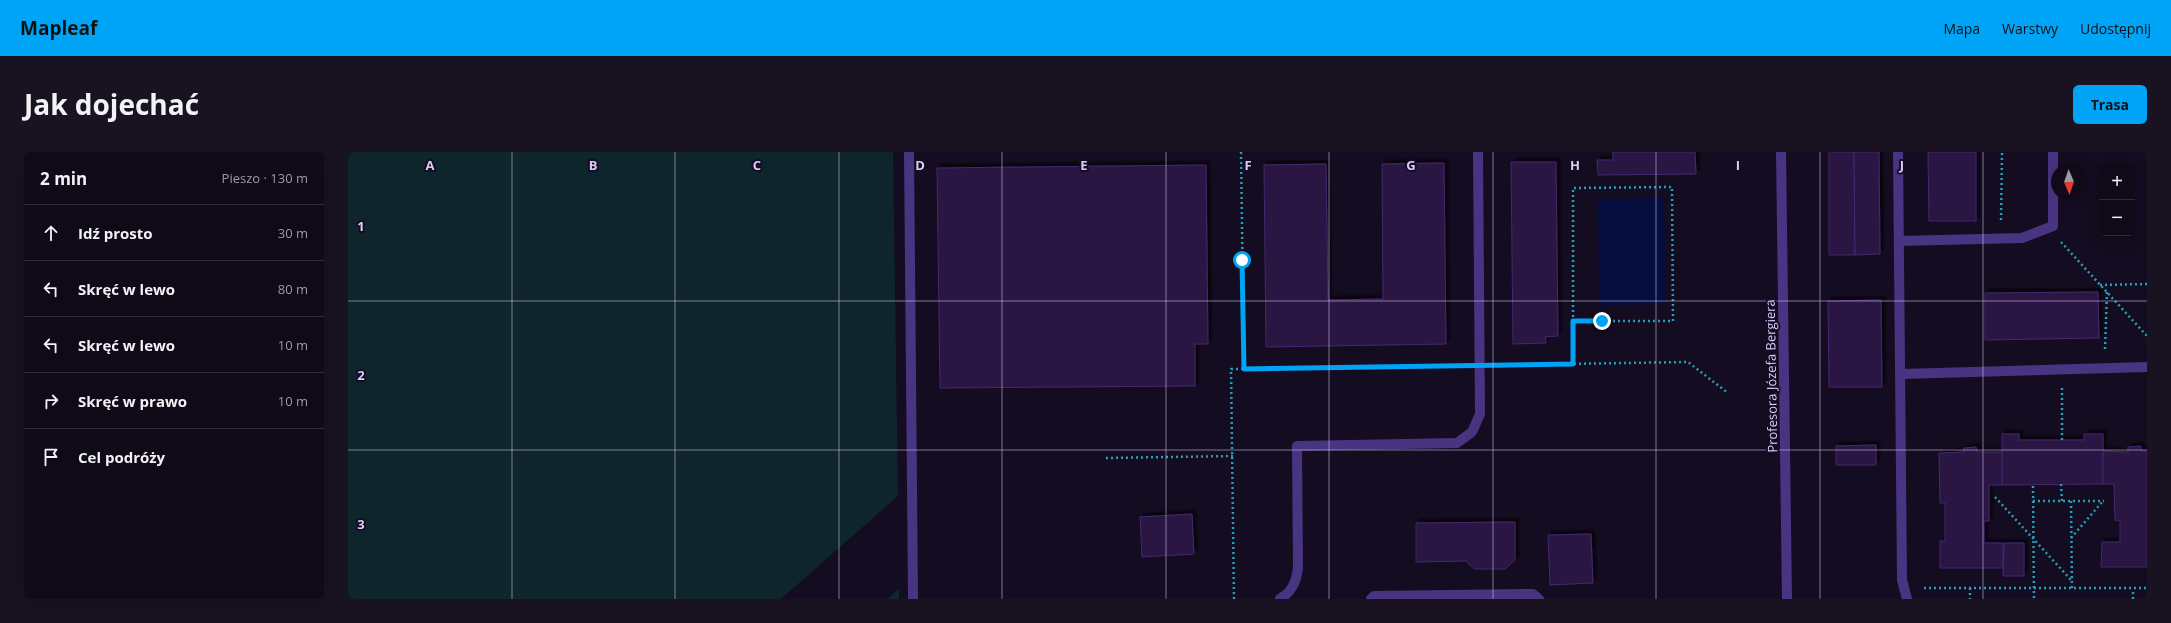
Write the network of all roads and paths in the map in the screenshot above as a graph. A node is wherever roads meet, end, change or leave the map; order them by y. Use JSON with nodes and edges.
{"nodes":[{"id":1,"x":909,"y":152,"type":"edge"},
{"id":2,"x":1241,"y":152,"type":"edge"},
{"id":3,"x":1478,"y":152,"type":"edge"},
{"id":4,"x":1781,"y":152,"type":"edge"},
{"id":5,"x":1898,"y":152,"type":"edge"},
{"id":6,"x":2002,"y":152,"type":"edge"},
{"id":7,"x":2053,"y":152,"type":"edge"},
{"id":8,"x":2001,"y":238,"type":"junction"},
{"id":9,"x":1899,"y":241,"type":"junction"},
{"id":10,"x":2060,"y":241,"type":"dead end"},
{"id":11,"x":2147,"y":284,"type":"edge"},
{"id":12,"x":2100,"y":285,"type":"junction"},
{"id":13,"x":2106,"y":292,"type":"junction"},
{"id":14,"x":1573,"y":321,"type":"junction"},
{"id":15,"x":2147,"y":336,"type":"edge"},
{"id":16,"x":1573,"y":364,"type":"junction"},
{"id":17,"x":1479,"y":366,"type":"junction"},
{"id":18,"x":2147,"y":367,"type":"edge"},
{"id":19,"x":1244,"y":369,"type":"junction"},
{"id":20,"x":2104,"y":369,"type":"junction"},
{"id":21,"x":2062,"y":371,"type":"junction"},
{"id":22,"x":1900,"y":374,"type":"junction"},
{"id":23,"x":1728,"y":393,"type":"dead end"},
{"id":24,"x":2062,"y":440,"type":"dead end"},
{"id":25,"x":1232,"y":456,"type":"junction"},
{"id":26,"x":1106,"y":458,"type":"dead end"},
{"id":27,"x":2061,"y":484,"type":"dead end"},
{"id":28,"x":2033,"y":486,"type":"dead end"},
{"id":29,"x":1995,"y":497,"type":"dead end"},
{"id":30,"x":2033,"y":501,"type":"junction"},
{"id":31,"x":2062,"y":501,"type":"junction"},
{"id":32,"x":2071,"y":501,"type":"junction"},
{"id":33,"x":2072,"y":538,"type":"junction"},
{"id":34,"x":2033,"y":539,"type":"junction"},
{"id":35,"x":2072,"y":581,"type":"junction"},
{"id":36,"x":1970,"y":588,"type":"junction"},
{"id":37,"x":2147,"y":588,"type":"edge"},
{"id":38,"x":2034,"y":589,"type":"junction"},
{"id":39,"x":2133,"y":589,"type":"junction"},
{"id":40,"x":2072,"y":590,"type":"junction"},
{"id":41,"x":1907,"y":598,"type":"edge"},
{"id":42,"x":913,"y":599,"type":"edge"},
{"id":43,"x":1234,"y":599,"type":"edge"},
{"id":44,"x":1280,"y":599,"type":"edge"},
{"id":45,"x":1371,"y":599,"type":"edge"},
{"id":46,"x":1539,"y":599,"type":"edge"},
{"id":47,"x":1787,"y":599,"type":"edge"},
{"id":48,"x":1970,"y":599,"type":"edge"},
{"id":49,"x":2034,"y":599,"type":"edge"},
{"id":50,"x":2133,"y":599,"type":"edge"}],
"edges":[{"from":1,"to":42,"type":"street"},
{"from":2,"to":19,"type":"path"},
{"from":3,"to":17,"type":"street"},
{"from":4,"to":47,"type":"street","name":"Profesora Józefa Bergiera"},
{"from":5,"to":9,"type":"street"},
{"from":6,"to":8,"type":"path"},
{"from":7,"to":8,"type":"street"},
{"from":8,"to":9,"type":"street"},
{"from":9,"to":22,"type":"street"},
{"from":10,"to":12,"type":"path"},
{"from":11,"to":12,"type":"path"},
{"from":12,"to":13,"type":"path"},
{"from":13,"to":15,"type":"path"},
{"from":13,"to":20,"type":"path"},
{"from":14,"to":14,"type":"path"},
{"from":14,"to":16,"type":"path"},
{"from":16,"to":17,"type":"path"},
{"from":16,"to":23,"type":"path"},
{"from":17,"to":19,"type":"path"},
{"from":17,"to":44,"type":"street"},
{"from":18,"to":20,"type":"street"},
{"from":19,"to":25,"type":"path"},
{"from":20,"to":21,"type":"street"},
{"from":21,"to":22,"type":"street"},
{"from":21,"to":24,"type":"path"},
{"from":22,"to":41,"type":"street"},
{"from":25,"to":26,"type":"path"},
{"from":25,"to":43,"type":"path"},
{"from":27,"to":31,"type":"path"},
{"from":28,"to":30,"type":"path"},
{"from":29,"to":34,"type":"path"},
{"from":30,"to":31,"type":"path"},
{"from":30,"to":34,"type":"path"},
{"from":31,"to":32,"type":"path"},
{"from":32,"to":33,"type":"path"},
{"from":32,"to":33,"type":"path"},
{"from":33,"to":35,"type":"path"},
{"from":34,"to":35,"type":"path"},
{"from":34,"to":38,"type":"path"},
{"from":35,"to":40,"type":"path"},
{"from":36,"to":38,"type":"path"},
{"from":36,"to":41,"type":"path"},
{"from":36,"to":48,"type":"path"},
{"from":37,"to":39,"type":"path"},
{"from":38,"to":40,"type":"path"},
{"from":38,"to":49,"type":"path"},
{"from":39,"to":40,"type":"path"},
{"from":39,"to":50,"type":"path"},
{"from":45,"to":46,"type":"street"}]}
